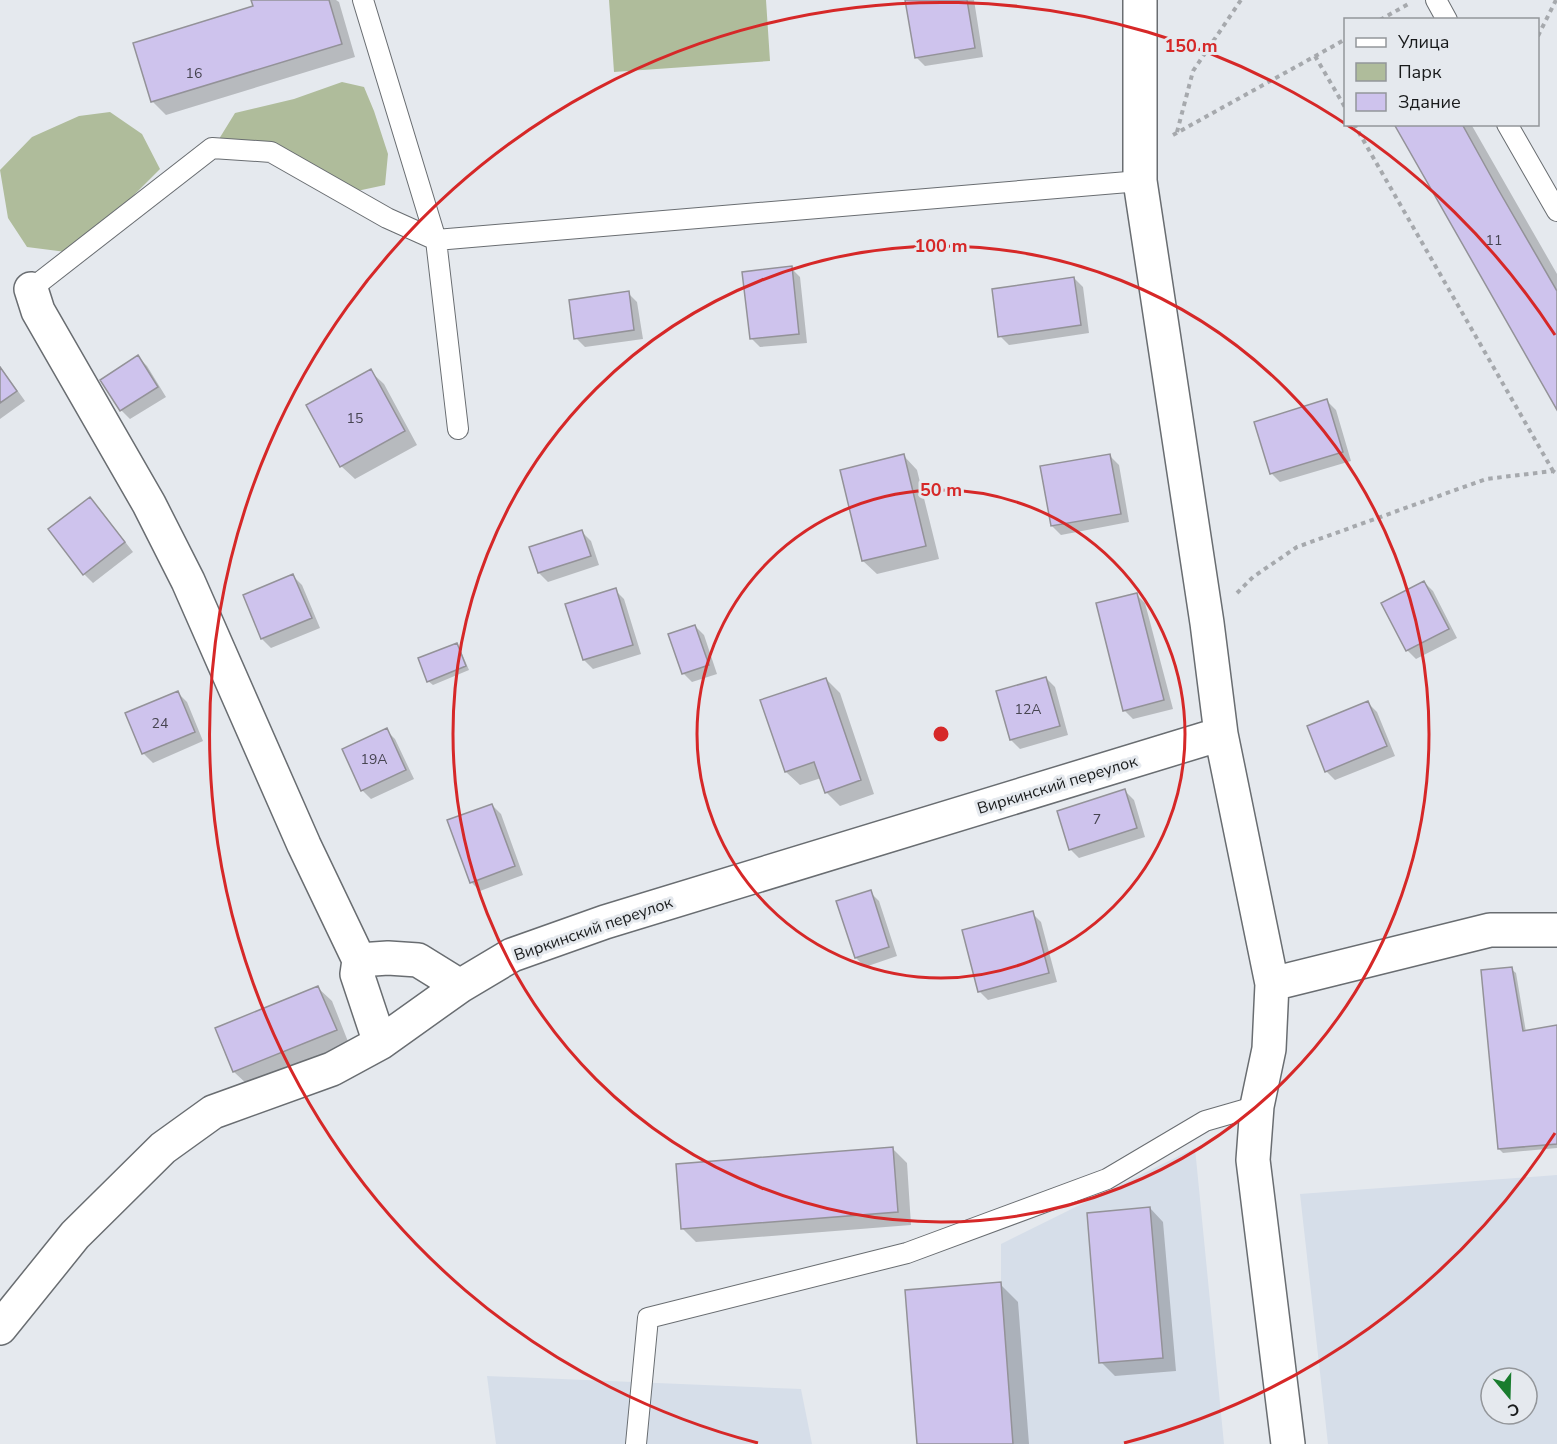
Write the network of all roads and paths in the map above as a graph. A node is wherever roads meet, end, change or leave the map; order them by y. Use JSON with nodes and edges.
{"nodes":[{"id":1,"x":363,"y":0,"type":"edge"},
{"id":2,"x":1140,"y":0,"type":"edge"},
{"id":3,"x":1241,"y":0,"type":"edge"},
{"id":4,"x":1416,"y":0,"type":"edge"},
{"id":5,"x":1436,"y":0,"type":"edge"},
{"id":6,"x":1556,"y":0,"type":"edge"},
{"id":7,"x":1384,"y":18,"type":"edge"},
{"id":8,"x":1446,"y":18,"type":"edge"},
{"id":9,"x":1539,"y":34,"type":"edge"},
{"id":10,"x":1344,"y":40,"type":"edge"},
{"id":11,"x":1315,"y":56,"type":"junction"},
{"id":12,"x":1344,"y":106,"type":"edge"},
{"id":13,"x":1355,"y":126,"type":"edge"},
{"id":14,"x":1508,"y":126,"type":"edge"},
{"id":15,"x":1177,"y":133,"type":"junction"},
{"id":16,"x":1140,"y":167,"type":"junction"},
{"id":17,"x":1557,"y":211,"type":"edge"},
{"id":18,"x":436,"y":240,"type":"junction"},
{"id":19,"x":31,"y":289,"type":"joint"},
{"id":20,"x":458,"y":429,"type":"dead end"},
{"id":21,"x":1556,"y":472,"type":"edge"},
{"id":22,"x":1207,"y":623,"type":"junction"},
{"id":23,"x":1221,"y":734,"type":"junction"},
{"id":24,"x":1557,"y":930,"type":"edge"},
{"id":25,"x":359,"y":960,"type":"junction"},
{"id":26,"x":1272,"y":984,"type":"junction"},
{"id":27,"x":460,"y":986,"type":"junction"},
{"id":28,"x":380,"y":1043,"type":"junction"},
{"id":29,"x":1257,"y":1106,"type":"junction"},
{"id":30,"x":0,"y":1328,"type":"edge"},
{"id":31,"x":636,"y":1444,"type":"edge"},
{"id":32,"x":1288,"y":1444,"type":"edge"}],
"edges":[{"from":1,"to":18,"type":"lane"},
{"from":2,"to":16,"type":"street"},
{"from":3,"to":15,"type":"path"},
{"from":4,"to":7,"type":"path"},
{"from":5,"to":8,"type":"lane"},
{"from":6,"to":9,"type":"path"},
{"from":10,"to":11,"type":"path"},
{"from":11,"to":12,"type":"path"},
{"from":11,"to":15,"type":"path"},
{"from":13,"to":21,"type":"path"},
{"from":14,"to":17,"type":"lane"},
{"from":15,"to":16,"type":"path"},
{"from":16,"to":18,"type":"lane"},
{"from":16,"to":22,"type":"street"},
{"from":18,"to":19,"type":"lane"},
{"from":18,"to":20,"type":"lane"},
{"from":19,"to":25,"type":"street"},
{"from":21,"to":22,"type":"path"},
{"from":22,"to":23,"type":"street"},
{"from":23,"to":26,"type":"street"},
{"from":23,"to":27,"type":"street","name":"Виркинский переулок"},
{"from":24,"to":26,"type":"street"},
{"from":25,"to":27,"type":"street"},
{"from":25,"to":28,"type":"street"},
{"from":26,"to":29,"type":"street"},
{"from":27,"to":28,"type":"street","name":"Виркинский переулок"},
{"from":28,"to":30,"type":"street","name":"Виркинский переулок"},
{"from":29,"to":31,"type":"lane"},
{"from":29,"to":32,"type":"street"}]}
